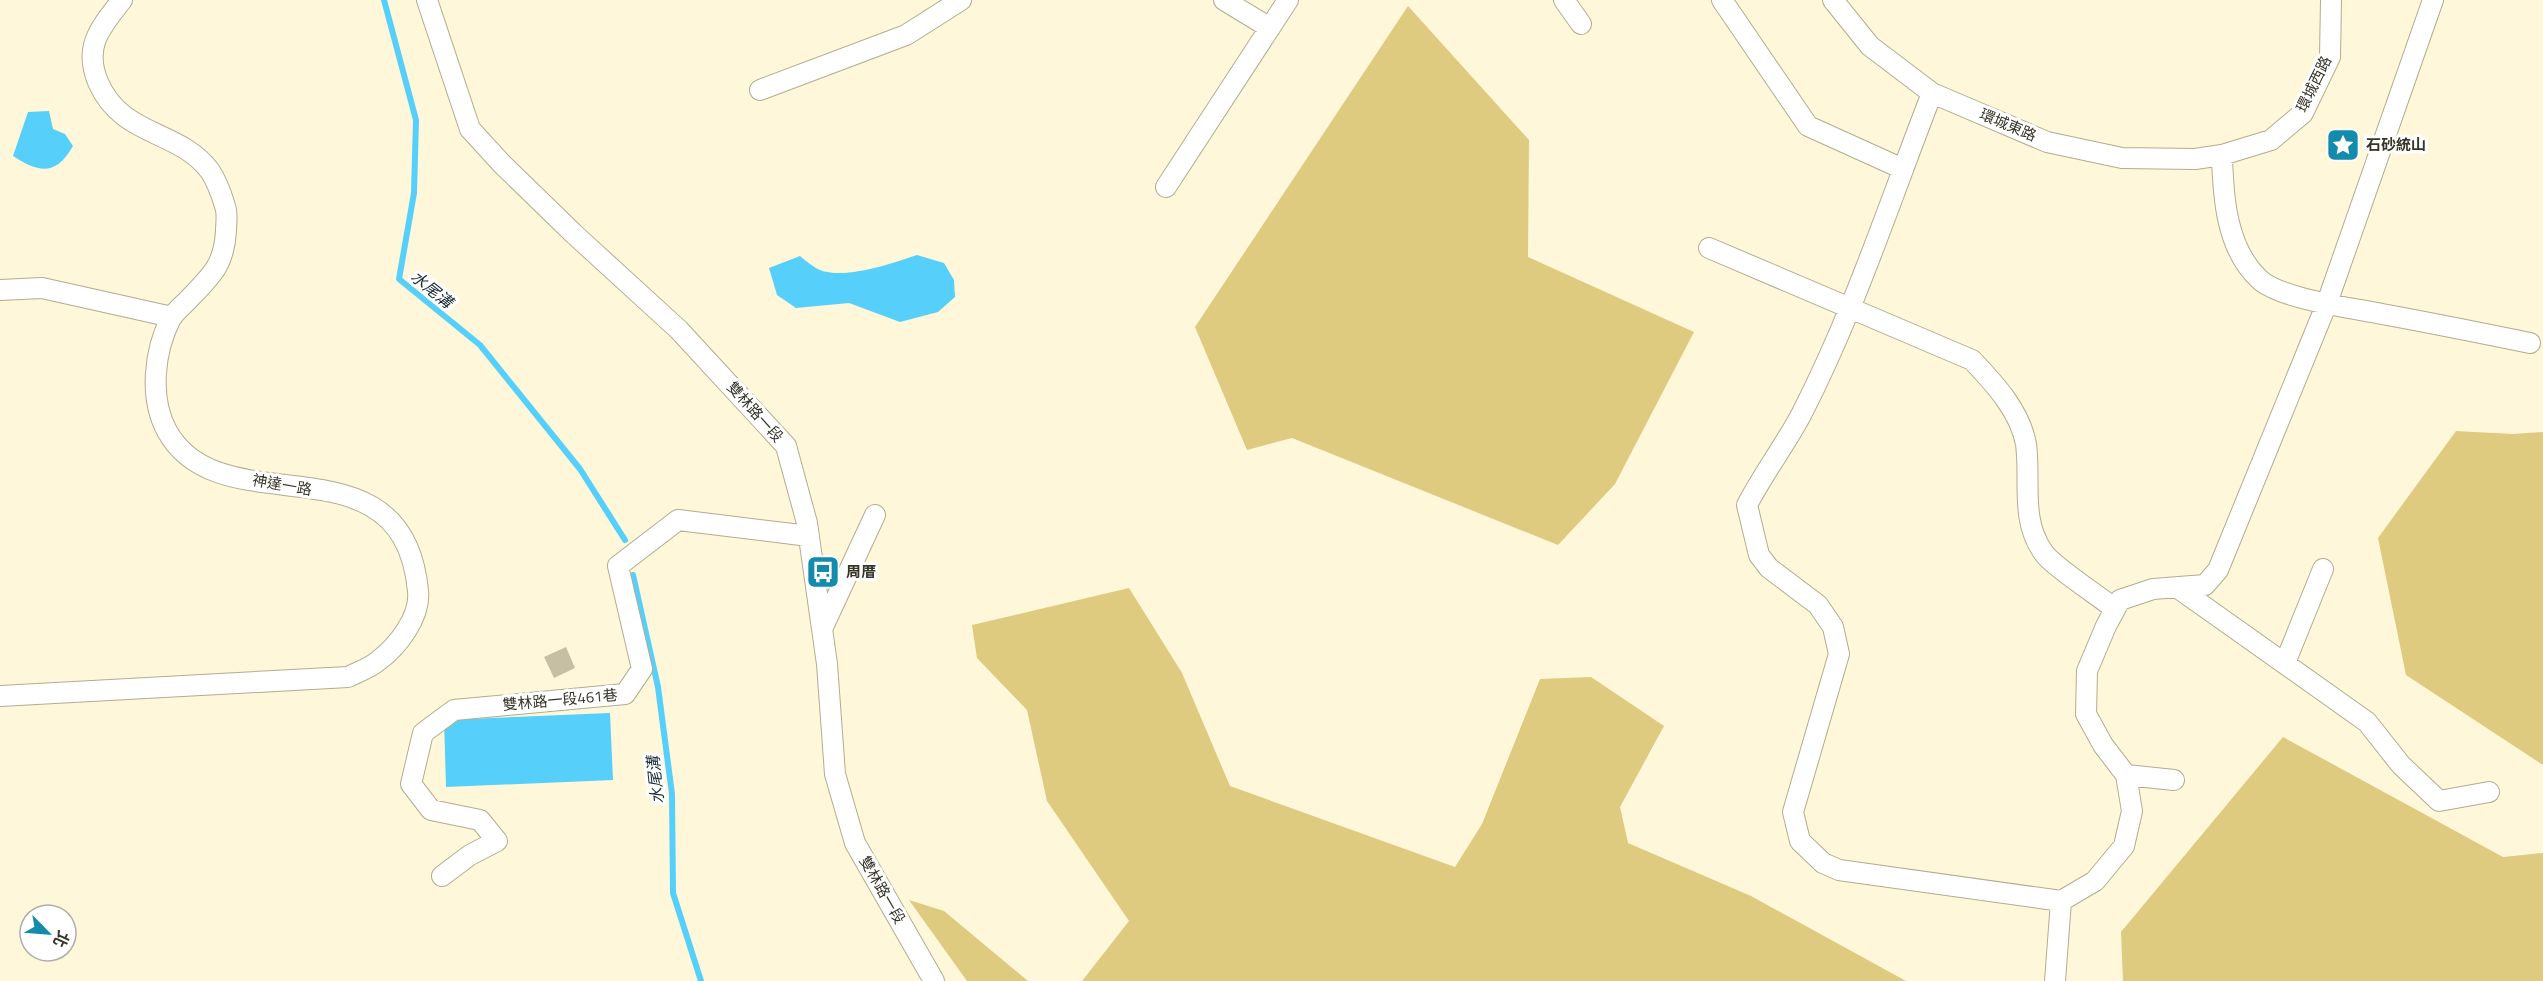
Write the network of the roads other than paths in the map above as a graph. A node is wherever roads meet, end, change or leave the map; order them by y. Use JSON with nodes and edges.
{"nodes":[{"id":1,"x":122,"y":0,"type":"edge"},
{"id":2,"x":427,"y":0,"type":"edge"},
{"id":3,"x":961,"y":0,"type":"edge"},
{"id":4,"x":1224,"y":0,"type":"edge"},
{"id":5,"x":1288,"y":0,"type":"edge"},
{"id":6,"x":1564,"y":0,"type":"edge"},
{"id":7,"x":1722,"y":0,"type":"edge"},
{"id":8,"x":1833,"y":0,"type":"edge"},
{"id":9,"x":2331,"y":0,"type":"edge"},
{"id":10,"x":2433,"y":0,"type":"edge"},
{"id":11,"x":1581,"y":24,"type":"dead end"},
{"id":12,"x":1270,"y":28,"type":"junction"},
{"id":13,"x":760,"y":90,"type":"dead end"},
{"id":14,"x":1932,"y":93,"type":"junction"},
{"id":15,"x":2222,"y":155,"type":"junction"},
{"id":16,"x":1903,"y":169,"type":"junction"},
{"id":17,"x":1166,"y":187,"type":"dead end"},
{"id":18,"x":1709,"y":249,"type":"dead end"},
{"id":19,"x":0,"y":290,"type":"edge"},
{"id":20,"x":2327,"y":303,"type":"junction"},
{"id":21,"x":1851,"y":308,"type":"junction"},
{"id":22,"x":172,"y":317,"type":"junction"},
{"id":23,"x":2530,"y":343,"type":"dead end"},
{"id":24,"x":874,"y":515,"type":"dead end"},
{"id":25,"x":809,"y":536,"type":"junction"},
{"id":26,"x":2323,"y":569,"type":"dead end"},
{"id":27,"x":2178,"y":588,"type":"junction"},
{"id":28,"x":2115,"y":609,"type":"junction"},
{"id":29,"x":822,"y":629,"type":"junction"},
{"id":30,"x":2285,"y":663,"type":"junction"},
{"id":31,"x":0,"y":696,"type":"edge"},
{"id":32,"x":2126,"y":775,"type":"junction"},
{"id":33,"x":2174,"y":780,"type":"dead end"},
{"id":34,"x":2489,"y":792,"type":"dead end"},
{"id":35,"x":442,"y":876,"type":"dead end"},
{"id":36,"x":2061,"y":901,"type":"junction"},
{"id":37,"x":934,"y":981,"type":"edge"},
{"id":38,"x":2055,"y":981,"type":"edge"}],
"edges":[{"from":1,"to":22,"type":"street","name":"神達一路"},
{"from":2,"to":25,"type":"street","name":"雙林路一段"},
{"from":3,"to":13,"type":"street"},
{"from":4,"to":12,"type":"street"},
{"from":5,"to":12,"type":"street"},
{"from":6,"to":11,"type":"street"},
{"from":7,"to":16,"type":"street"},
{"from":8,"to":14,"type":"street","name":"環城東路"},
{"from":9,"to":15,"type":"street","name":"環城西路"},
{"from":10,"to":20,"type":"street"},
{"from":12,"to":17,"type":"street"},
{"from":14,"to":15,"type":"street","name":"環城東路"},
{"from":14,"to":16,"type":"street"},
{"from":15,"to":20,"type":"street"},
{"from":16,"to":21,"type":"street"},
{"from":18,"to":21,"type":"street"},
{"from":19,"to":22,"type":"street"},
{"from":20,"to":23,"type":"street"},
{"from":20,"to":27,"type":"street"},
{"from":21,"to":28,"type":"street"},
{"from":21,"to":36,"type":"street"},
{"from":22,"to":31,"type":"street","name":"神達一路"},
{"from":24,"to":29,"type":"street"},
{"from":25,"to":29,"type":"street","name":"雙林路一段"},
{"from":25,"to":35,"type":"street","name":"雙林路一段461巷"},
{"from":26,"to":30,"type":"street"},
{"from":27,"to":28,"type":"street"},
{"from":27,"to":30,"type":"street"},
{"from":28,"to":32,"type":"street"},
{"from":29,"to":37,"type":"street","name":"雙林路一段"},
{"from":30,"to":34,"type":"street"},
{"from":32,"to":33,"type":"street"},
{"from":32,"to":36,"type":"street"},
{"from":36,"to":38,"type":"street"}]}
